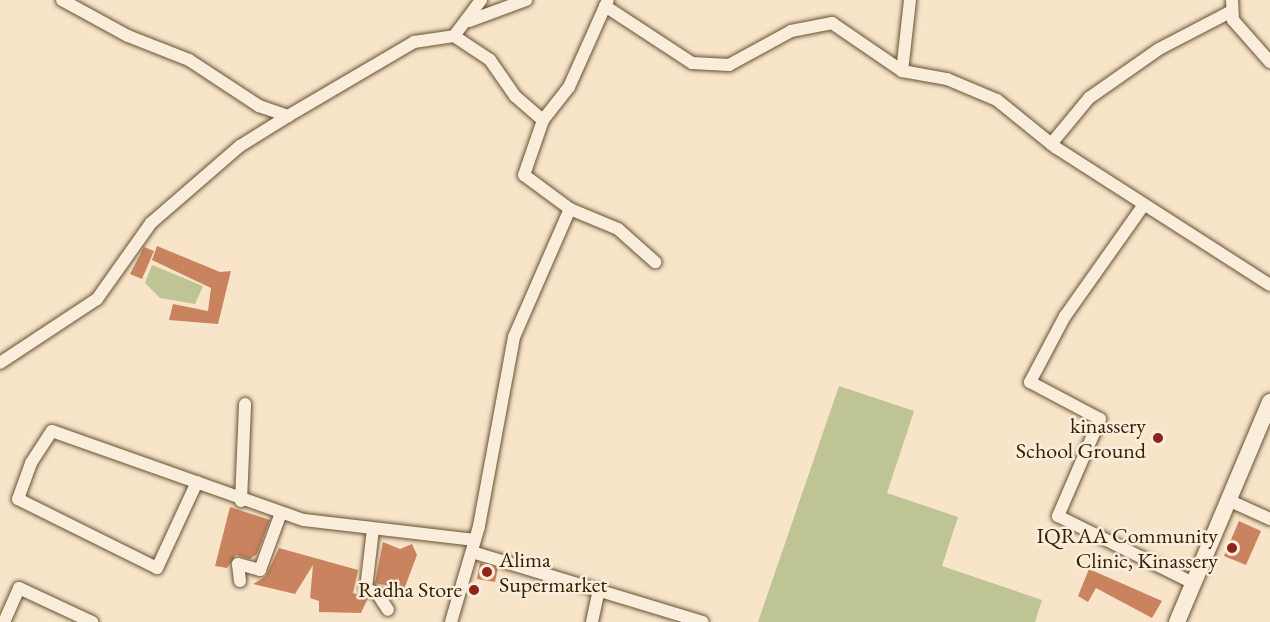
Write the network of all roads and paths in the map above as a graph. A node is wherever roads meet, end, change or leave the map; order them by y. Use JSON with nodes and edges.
{"nodes":[{"id":1,"x":62,"y":0,"type":"edge"},
{"id":2,"x":481,"y":0,"type":"edge"},
{"id":3,"x":526,"y":0,"type":"edge"},
{"id":4,"x":910,"y":0,"type":"edge"},
{"id":5,"x":607,"y":3,"type":"edge"},
{"id":6,"x":1232,"y":6,"type":"edge"},
{"id":7,"x":469,"y":21,"type":"junction"},
{"id":8,"x":454,"y":36,"type":"junction"},
{"id":9,"x":1270,"y":62,"type":"edge"},
{"id":10,"x":902,"y":71,"type":"junction"},
{"id":11,"x":288,"y":116,"type":"junction"},
{"id":12,"x":543,"y":120,"type":"junction"},
{"id":13,"x":1051,"y":144,"type":"junction"},
{"id":14,"x":1143,"y":206,"type":"junction"},
{"id":15,"x":570,"y":209,"type":"junction"},
{"id":16,"x":655,"y":262,"type":"dead end"},
{"id":17,"x":1270,"y":285,"type":"edge"},
{"id":18,"x":0,"y":363,"type":"edge"},
{"id":19,"x":1270,"y":402,"type":"edge"},
{"id":20,"x":245,"y":404,"type":"dead end"},
{"id":21,"x":197,"y":482,"type":"junction"},
{"id":22,"x":1228,"y":500,"type":"junction"},
{"id":23,"x":241,"y":501,"type":"junction"},
{"id":24,"x":281,"y":513,"type":"junction"},
{"id":25,"x":1270,"y":519,"type":"edge"},
{"id":26,"x":373,"y":530,"type":"junction"},
{"id":27,"x":475,"y":540,"type":"junction"},
{"id":28,"x":472,"y":552,"type":"junction"},
{"id":29,"x":240,"y":581,"type":"dead end"},
{"id":30,"x":1193,"y":583,"type":"junction"},
{"id":31,"x":598,"y":593,"type":"junction"},
{"id":32,"x":388,"y":610,"type":"dead end"},
{"id":33,"x":4,"y":622,"type":"edge"},
{"id":34,"x":92,"y":622,"type":"edge"},
{"id":35,"x":451,"y":622,"type":"edge"},
{"id":36,"x":592,"y":622,"type":"edge"},
{"id":37,"x":703,"y":622,"type":"edge"},
{"id":38,"x":1177,"y":622,"type":"edge"}],
"edges":[{"from":1,"to":11,"type":"street"},
{"from":2,"to":7,"type":"street"},
{"from":3,"to":7,"type":"street"},
{"from":4,"to":10,"type":"street"},
{"from":5,"to":10,"type":"street"},
{"from":5,"to":12,"type":"street"},
{"from":6,"to":9,"type":"street"},
{"from":6,"to":13,"type":"street"},
{"from":7,"to":8,"type":"street"},
{"from":8,"to":11,"type":"street"},
{"from":8,"to":12,"type":"street"},
{"from":10,"to":13,"type":"street"},
{"from":11,"to":18,"type":"street"},
{"from":12,"to":15,"type":"street"},
{"from":13,"to":14,"type":"street"},
{"from":14,"to":17,"type":"street"},
{"from":14,"to":30,"type":"street"},
{"from":15,"to":16,"type":"street"},
{"from":15,"to":27,"type":"street"},
{"from":19,"to":22,"type":"main road"},
{"from":20,"to":23,"type":"street"},
{"from":21,"to":21,"type":"street"},
{"from":21,"to":23,"type":"street"},
{"from":22,"to":25,"type":"street"},
{"from":22,"to":30,"type":"main road"},
{"from":23,"to":24,"type":"street"},
{"from":24,"to":26,"type":"street"},
{"from":24,"to":29,"type":"street"},
{"from":26,"to":27,"type":"street"},
{"from":26,"to":32,"type":"street"},
{"from":27,"to":28,"type":"street"},
{"from":28,"to":31,"type":"street"},
{"from":28,"to":35,"type":"street"},
{"from":30,"to":38,"type":"main road"},
{"from":31,"to":36,"type":"street"},
{"from":31,"to":37,"type":"street"},
{"from":33,"to":34,"type":"street"}]}
